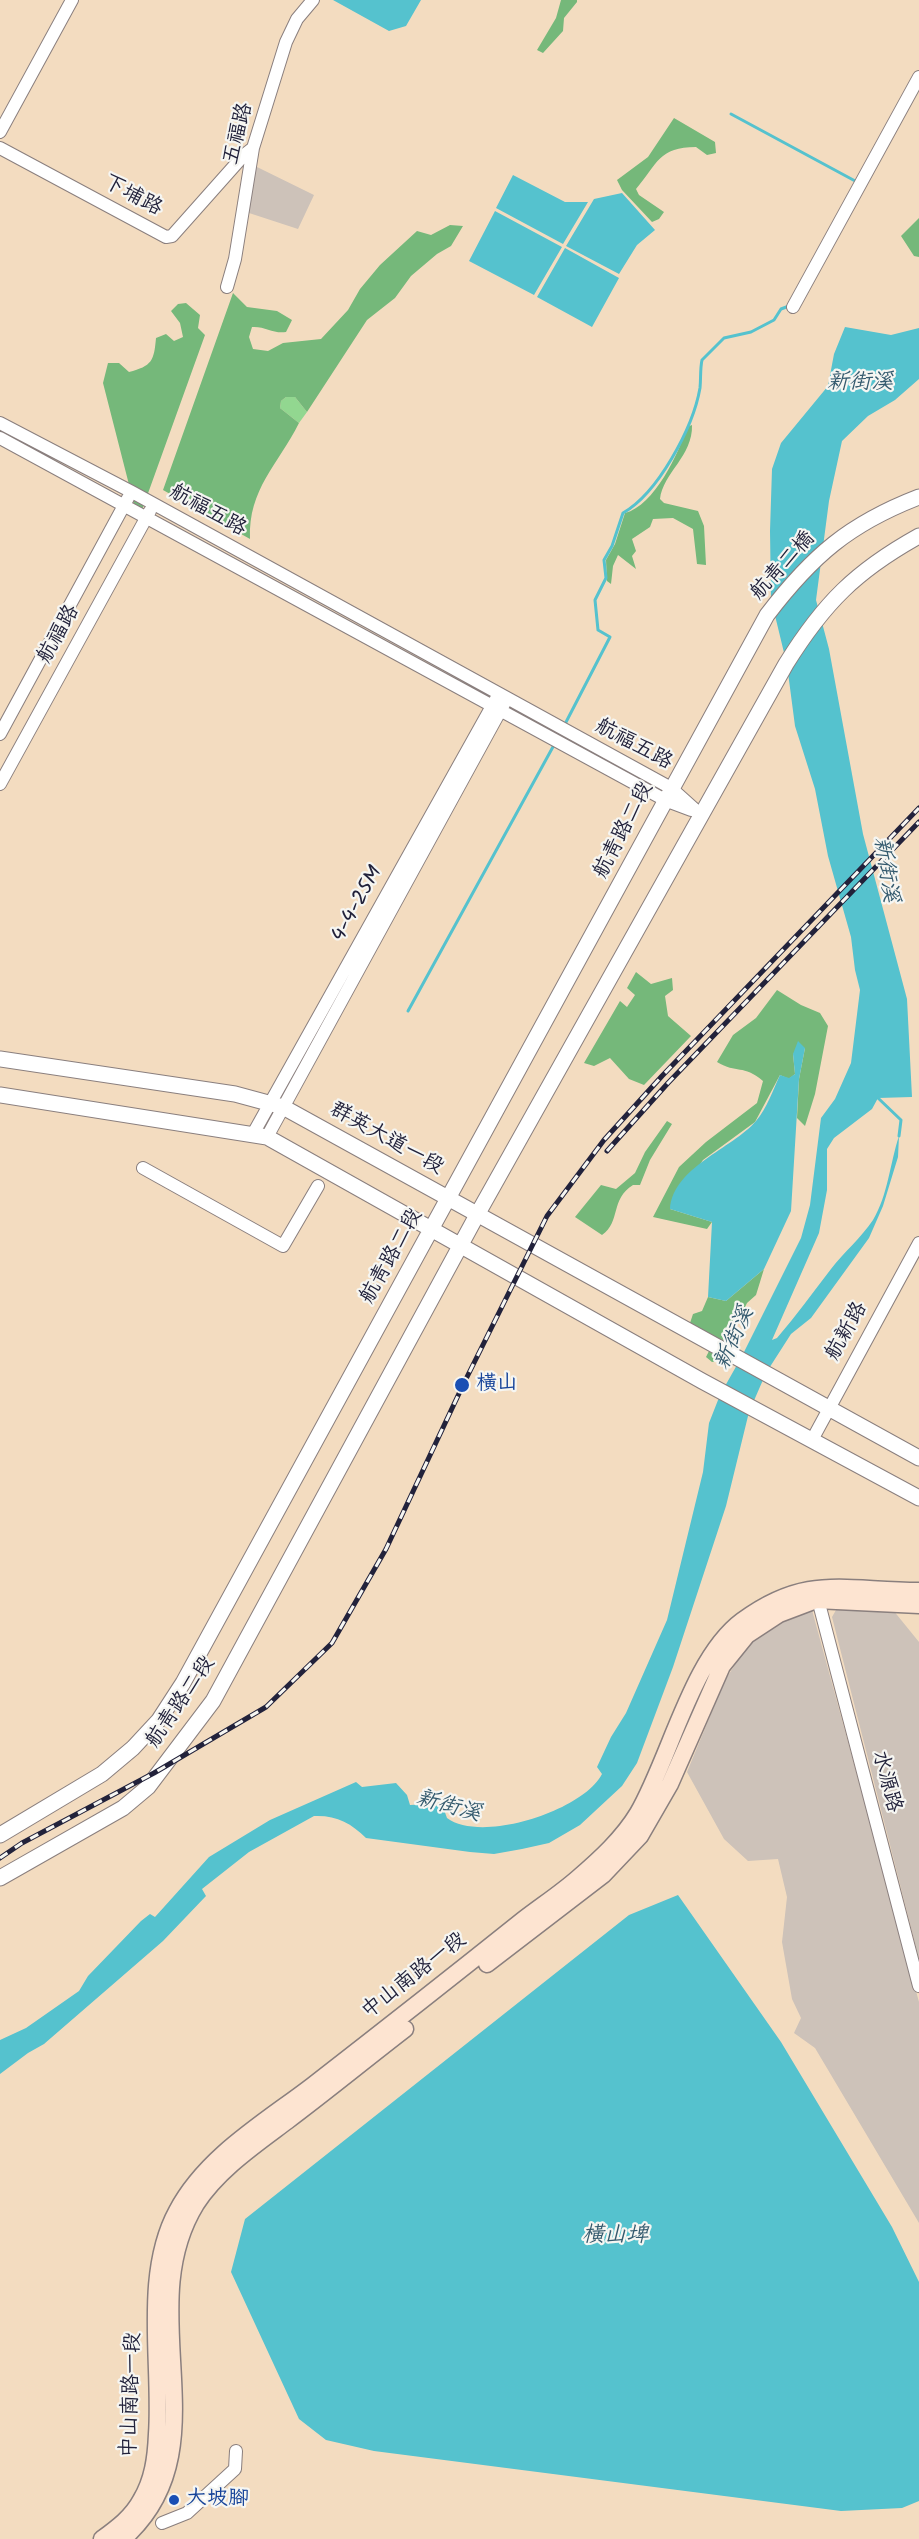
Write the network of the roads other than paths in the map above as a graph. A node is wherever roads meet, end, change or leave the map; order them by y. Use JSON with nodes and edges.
{"nodes":[{"id":1,"x":72,"y":0,"type":"edge"},
{"id":2,"x":313,"y":0,"type":"edge"},
{"id":3,"x":919,"y":77,"type":"edge"},
{"id":4,"x":0,"y":132,"type":"edge"},
{"id":5,"x":0,"y":148,"type":"edge"},
{"id":6,"x":253,"y":148,"type":"junction"},
{"id":7,"x":227,"y":287,"type":"dead end"},
{"id":8,"x":793,"y":307,"type":"dead end"},
{"id":9,"x":0,"y":423,"type":"edge"},
{"id":10,"x":0,"y":438,"type":"edge"},
{"id":11,"x":132,"y":492,"type":"junction"},
{"id":12,"x":919,"y":497,"type":"edge"},
{"id":13,"x":124,"y":505,"type":"junction"},
{"id":14,"x":153,"y":505,"type":"junction"},
{"id":15,"x":147,"y":517,"type":"junction"},
{"id":16,"x":919,"y":536,"type":"edge"},
{"id":17,"x":753,"y":638,"type":"joint"},
{"id":18,"x":499,"y":703,"type":"junction"},
{"id":19,"x":0,"y":734,"type":"edge"},
{"id":20,"x":0,"y":784,"type":"edge"},
{"id":21,"x":669,"y":794,"type":"junction"},
{"id":22,"x":701,"y":815,"type":"junction"},
{"id":23,"x":0,"y":1059,"type":"edge"},
{"id":24,"x":0,"y":1095,"type":"edge"},
{"id":25,"x":278,"y":1105,"type":"junction"},
{"id":26,"x":260,"y":1135,"type":"junction"},
{"id":27,"x":144,"y":1168,"type":"dead end"},
{"id":28,"x":318,"y":1186,"type":"dead end"},
{"id":29,"x":450,"y":1200,"type":"junction"},
{"id":30,"x":477,"y":1215,"type":"junction"},
{"id":31,"x":433,"y":1228,"type":"junction"},
{"id":32,"x":919,"y":1243,"type":"edge"},
{"id":33,"x":462,"y":1244,"type":"junction"},
{"id":34,"x":907,"y":1265,"type":"junction"},
{"id":35,"x":919,"y":1271,"type":"edge"},
{"id":36,"x":828,"y":1408,"type":"junction"},
{"id":37,"x":812,"y":1440,"type":"junction"},
{"id":38,"x":919,"y":1458,"type":"edge"},
{"id":39,"x":919,"y":1498,"type":"edge"},
{"id":40,"x":919,"y":1591,"type":"edge"},
{"id":41,"x":816,"y":1594,"type":"junction"},
{"id":42,"x":919,"y":1605,"type":"edge"},
{"id":43,"x":0,"y":1835,"type":"edge"},
{"id":44,"x":0,"y":1878,"type":"edge"},
{"id":45,"x":919,"y":1986,"type":"edge"},
{"id":46,"x":236,"y":2451,"type":"dead end"},
{"id":47,"x":162,"y":2523,"type":"dead end"},
{"id":48,"x":102,"y":2539,"type":"edge"},
{"id":49,"x":123,"y":2539,"type":"edge"}],
"edges":[{"from":1,"to":4,"type":"street"},
{"from":2,"to":6,"type":"street","name":"五福路"},
{"from":3,"to":8,"type":"street"},
{"from":5,"to":6,"type":"street","name":"下埔路"},
{"from":6,"to":7,"type":"street","name":"五福路"},
{"from":9,"to":11,"type":"street","name":"航福五路"},
{"from":10,"to":13,"type":"street","name":"航福五路"},
{"from":11,"to":13,"type":"street","name":"航福路"},
{"from":11,"to":14,"type":"street","name":"航福五路"},
{"from":12,"to":17,"type":"street","name":"航青二橋"},
{"from":13,"to":15,"type":"street","name":"航福五路"},
{"from":13,"to":19,"type":"street","name":"航福路"},
{"from":14,"to":15,"type":"street","name":"航福路"},
{"from":14,"to":18,"type":"street","name":"航福五路"},
{"from":15,"to":18,"type":"street","name":"航福五路"},
{"from":15,"to":20,"type":"street","name":"航福路"},
{"from":16,"to":22,"type":"street","name":"航青路二段"},
{"from":17,"to":21,"type":"street","name":"航青路二段"},
{"from":18,"to":21,"type":"street","name":"航福五路"},
{"from":18,"to":21,"type":"street","name":"航福五路"},
{"from":18,"to":25,"type":"street","name":"4-4-25M"},
{"from":21,"to":22,"type":"street","name":"航福五路"},
{"from":21,"to":29,"type":"street","name":"航青路二段"},
{"from":22,"to":30,"type":"street","name":"航青路二段"},
{"from":23,"to":25,"type":"street","name":"群英大道一段"},
{"from":24,"to":26,"type":"street"},
{"from":25,"to":26,"type":"street","name":"4-4-25M"},
{"from":25,"to":29,"type":"street","name":"群英大道一段"},
{"from":26,"to":31,"type":"street"},
{"from":27,"to":28,"type":"street"},
{"from":29,"to":30,"type":"street","name":"群英大道一段"},
{"from":29,"to":31,"type":"street","name":"航青路二段"},
{"from":30,"to":33,"type":"street","name":"航青路二段"},
{"from":30,"to":36,"type":"street","name":"群英大道一段"},
{"from":31,"to":33,"type":"street"},
{"from":31,"to":43,"type":"street","name":"航青路二段"},
{"from":32,"to":34,"type":"street","name":"航新路"},
{"from":33,"to":37,"type":"street"},
{"from":33,"to":44,"type":"street","name":"航青路二段"},
{"from":34,"to":35,"type":"street"},
{"from":34,"to":36,"type":"street","name":"航新路"},
{"from":36,"to":37,"type":"street","name":"航新路"},
{"from":36,"to":38,"type":"street"},
{"from":37,"to":39,"type":"street"},
{"from":40,"to":41,"type":"main road","name":"中山南路一段"},
{"from":41,"to":42,"type":"main road","name":"中山南路一段"},
{"from":41,"to":45,"type":"street","name":"水源路"},
{"from":41,"to":48,"type":"main road","name":"中山南路一段"},
{"from":41,"to":49,"type":"main road","name":"中山南路一段"},
{"from":46,"to":47,"type":"street"}]}
